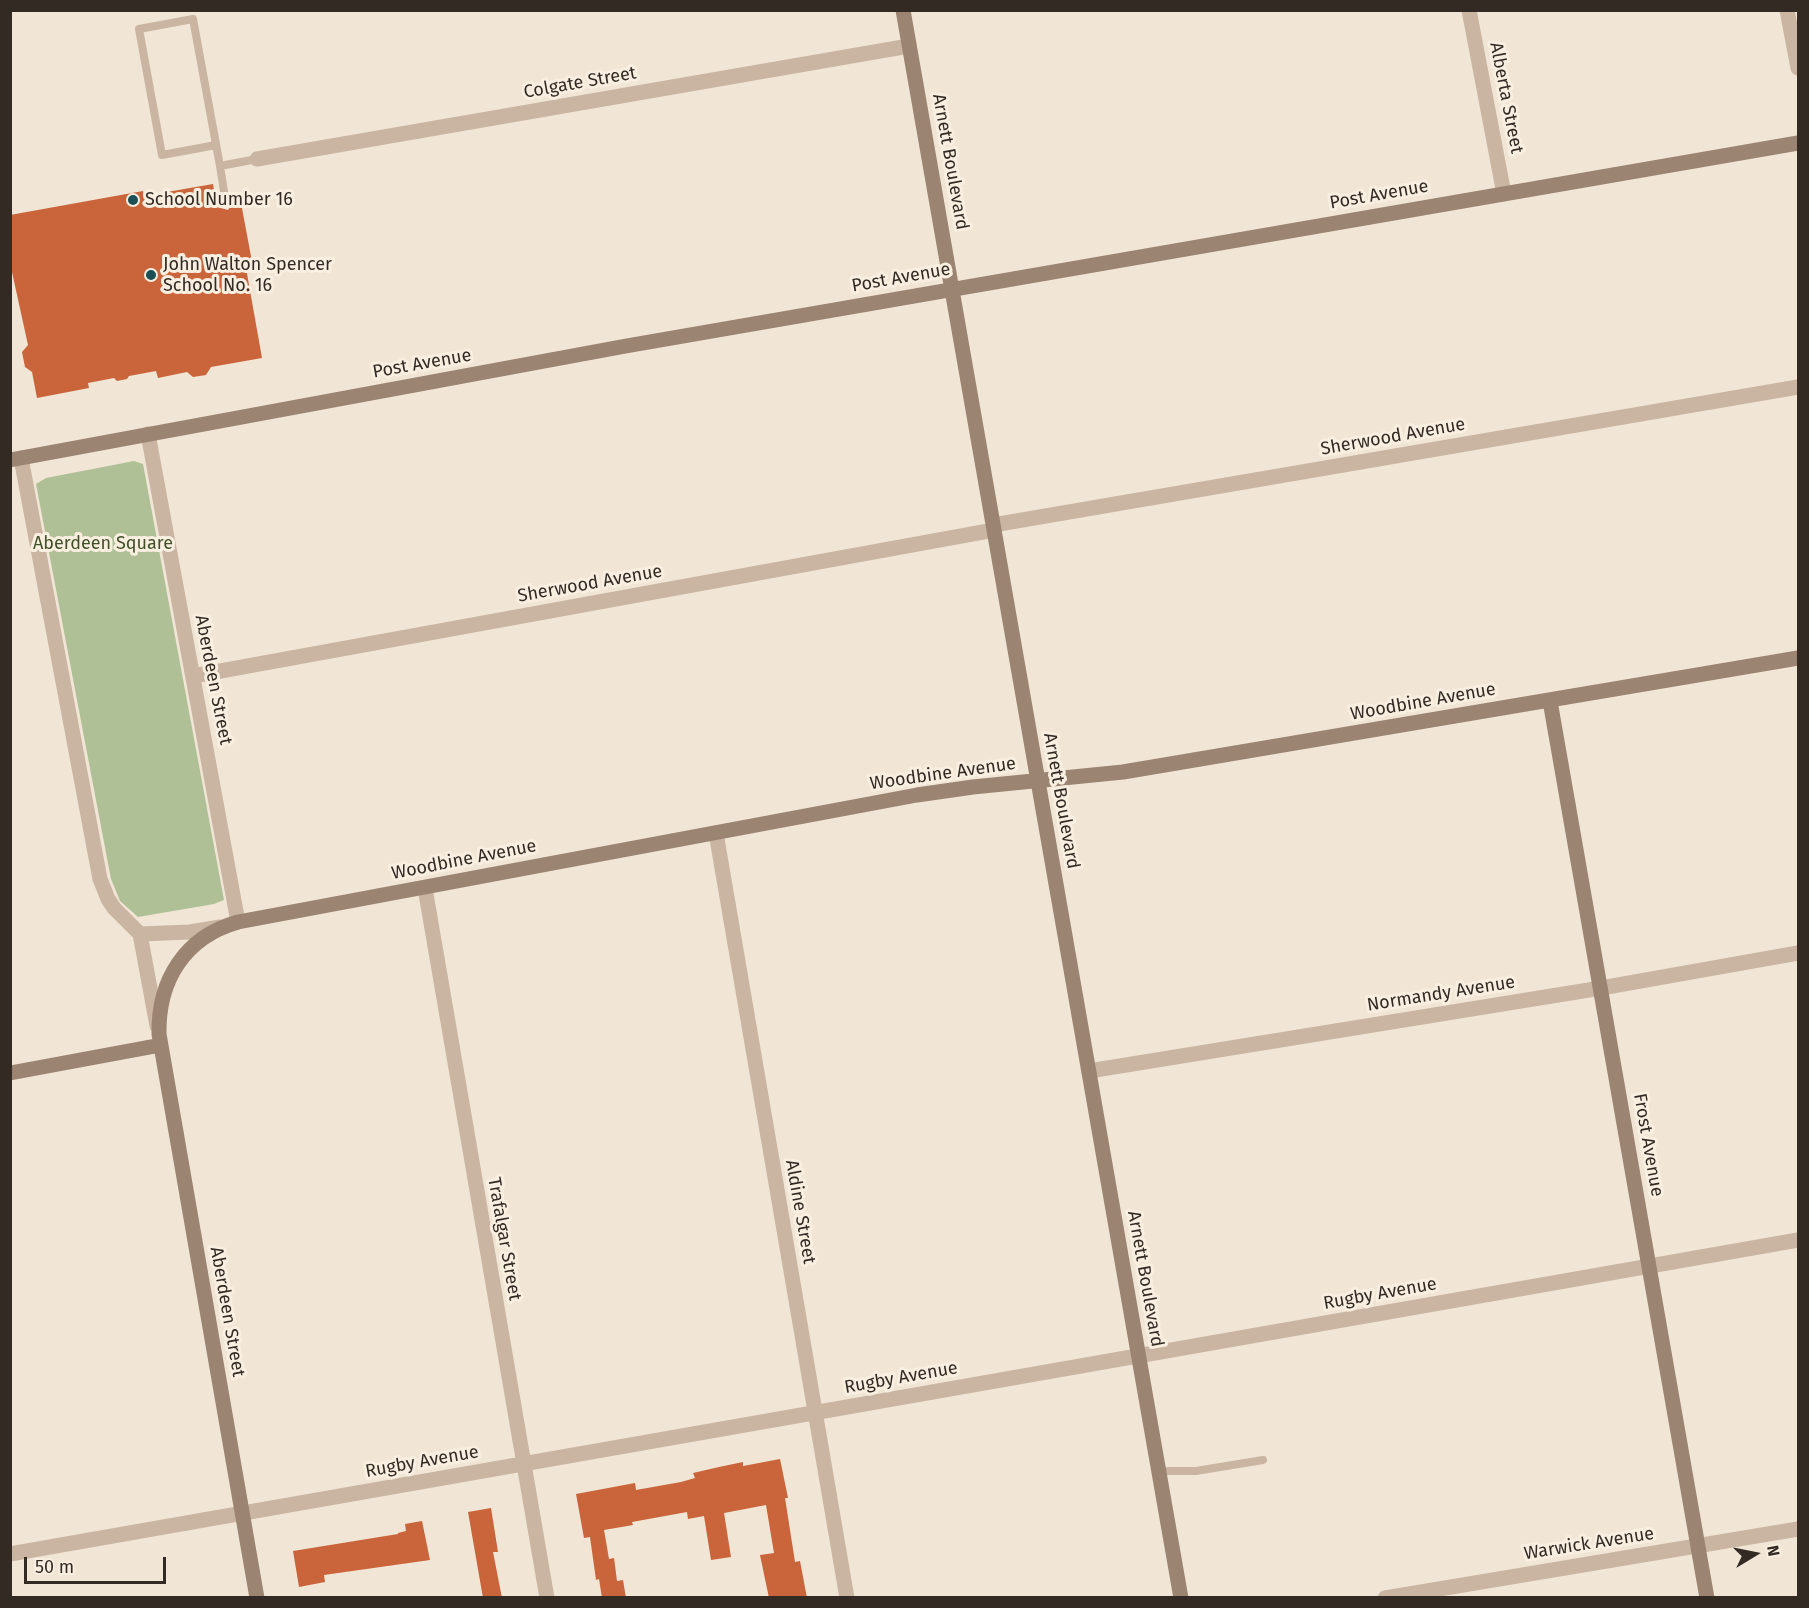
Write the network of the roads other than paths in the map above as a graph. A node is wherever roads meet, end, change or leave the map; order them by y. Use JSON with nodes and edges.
{"nodes":[{"id":1,"x":903,"y":10,"type":"edge"},
{"id":2,"x":1469,"y":10,"type":"edge"},
{"id":3,"x":1787,"y":10,"type":"edge"},
{"id":4,"x":909,"y":46,"type":"junction"},
{"id":5,"x":1798,"y":68,"type":"edge"},
{"id":6,"x":1798,"y":143,"type":"edge"},
{"id":7,"x":216,"y":146,"type":"junction"},
{"id":8,"x":257,"y":159,"type":"joint"},
{"id":9,"x":220,"y":166,"type":"junction"},
{"id":10,"x":1504,"y":194,"type":"junction"},
{"id":11,"x":226,"y":204,"type":"dead end"},
{"id":12,"x":953,"y":289,"type":"junction"},
{"id":13,"x":1798,"y":387,"type":"edge"},
{"id":14,"x":148,"y":434,"type":"junction"},
{"id":15,"x":16,"y":459,"type":"edge"},
{"id":16,"x":994,"y":527,"type":"junction"},
{"id":17,"x":1798,"y":658,"type":"edge"},
{"id":18,"x":193,"y":676,"type":"junction"},
{"id":19,"x":1550,"y":700,"type":"junction"},
{"id":20,"x":1038,"y":781,"type":"junction"},
{"id":21,"x":716,"y":833,"type":"junction"},
{"id":22,"x":425,"y":888,"type":"junction"},
{"id":23,"x":233,"y":924,"type":"junction"},
{"id":24,"x":140,"y":934,"type":"junction"},
{"id":25,"x":1798,"y":953,"type":"edge"},
{"id":26,"x":1600,"y":988,"type":"junction"},
{"id":27,"x":160,"y":1040,"type":"junction"},
{"id":28,"x":1089,"y":1071,"type":"junction"},
{"id":29,"x":10,"y":1073,"type":"edge"},
{"id":30,"x":1798,"y":1240,"type":"edge"},
{"id":31,"x":1650,"y":1265,"type":"junction"},
{"id":32,"x":1139,"y":1357,"type":"junction"},
{"id":33,"x":814,"y":1413,"type":"junction"},
{"id":34,"x":1263,"y":1460,"type":"dead end"},
{"id":35,"x":523,"y":1464,"type":"junction"},
{"id":36,"x":1159,"y":1471,"type":"junction"},
{"id":37,"x":242,"y":1513,"type":"junction"},
{"id":38,"x":1798,"y":1528,"type":"edge"},
{"id":39,"x":1698,"y":1546,"type":"junction"},
{"id":40,"x":10,"y":1554,"type":"edge"},
{"id":41,"x":257,"y":1598,"type":"edge"},
{"id":42,"x":547,"y":1598,"type":"edge"},
{"id":43,"x":847,"y":1598,"type":"edge"},
{"id":44,"x":1181,"y":1598,"type":"edge"},
{"id":45,"x":1385,"y":1598,"type":"edge"},
{"id":46,"x":1707,"y":1598,"type":"edge"}],
"edges":[{"from":1,"to":4,"type":"street","name":"Arnett Boulevard"},
{"from":2,"to":10,"type":"street","name":"Alberta Street"},
{"from":3,"to":5,"type":"street"},
{"from":4,"to":8,"type":"street","name":"Colgate Street"},
{"from":4,"to":12,"type":"street","name":"Arnett Boulevard"},
{"from":6,"to":10,"type":"street","name":"Post Avenue"},
{"from":7,"to":7,"type":"lane"},
{"from":7,"to":9,"type":"lane"},
{"from":8,"to":9,"type":"lane"},
{"from":9,"to":11,"type":"lane"},
{"from":10,"to":12,"type":"street","name":"Post Avenue"},
{"from":12,"to":14,"type":"street","name":"Post Avenue"},
{"from":12,"to":16,"type":"street","name":"Arnett Boulevard"},
{"from":13,"to":16,"type":"street","name":"Sherwood Avenue"},
{"from":14,"to":15,"type":"street","name":"Post Avenue"},
{"from":14,"to":18,"type":"street","name":"Aberdeen Street"},
{"from":15,"to":24,"type":"street"},
{"from":16,"to":18,"type":"street","name":"Sherwood Avenue"},
{"from":16,"to":20,"type":"street","name":"Arnett Boulevard"},
{"from":17,"to":19,"type":"street","name":"Woodbine Avenue"},
{"from":18,"to":23,"type":"street","name":"Aberdeen Street"},
{"from":19,"to":20,"type":"street","name":"Woodbine Avenue"},
{"from":19,"to":26,"type":"street","name":"Frost Avenue"},
{"from":20,"to":21,"type":"street","name":"Woodbine Avenue"},
{"from":20,"to":28,"type":"street","name":"Arnett Boulevard"},
{"from":21,"to":22,"type":"street","name":"Woodbine Avenue"},
{"from":21,"to":33,"type":"street","name":"Aldine Street"},
{"from":22,"to":23,"type":"street","name":"Woodbine Avenue"},
{"from":22,"to":35,"type":"street","name":"Trafalgar Street"},
{"from":23,"to":24,"type":"street"},
{"from":23,"to":27,"type":"street","name":"Aberdeen Street"},
{"from":24,"to":27,"type":"street","name":"Aberdeen Street"},
{"from":25,"to":26,"type":"street","name":"Normandy Avenue"},
{"from":26,"to":28,"type":"street","name":"Normandy Avenue"},
{"from":26,"to":31,"type":"street","name":"Frost Avenue"},
{"from":27,"to":29,"type":"street"},
{"from":27,"to":37,"type":"street","name":"Aberdeen Street"},
{"from":28,"to":32,"type":"street","name":"Arnett Boulevard"},
{"from":30,"to":31,"type":"street","name":"Rugby Avenue"},
{"from":31,"to":32,"type":"street","name":"Rugby Avenue"},
{"from":31,"to":39,"type":"street","name":"Frost Avenue"},
{"from":32,"to":33,"type":"street","name":"Rugby Avenue"},
{"from":32,"to":36,"type":"street","name":"Arnett Boulevard"},
{"from":33,"to":35,"type":"street","name":"Rugby Avenue"},
{"from":33,"to":43,"type":"street","name":"Aldine Street"},
{"from":34,"to":36,"type":"lane"},
{"from":35,"to":37,"type":"street","name":"Rugby Avenue"},
{"from":35,"to":42,"type":"street","name":"Trafalgar Street"},
{"from":36,"to":44,"type":"street","name":"Arnett Boulevard"},
{"from":37,"to":40,"type":"street","name":"Rugby Avenue"},
{"from":37,"to":41,"type":"street","name":"Aberdeen Street"},
{"from":38,"to":39,"type":"street","name":"Warwick Avenue"},
{"from":39,"to":45,"type":"street","name":"Warwick Avenue"},
{"from":39,"to":46,"type":"street","name":"Frost Avenue"}]}
